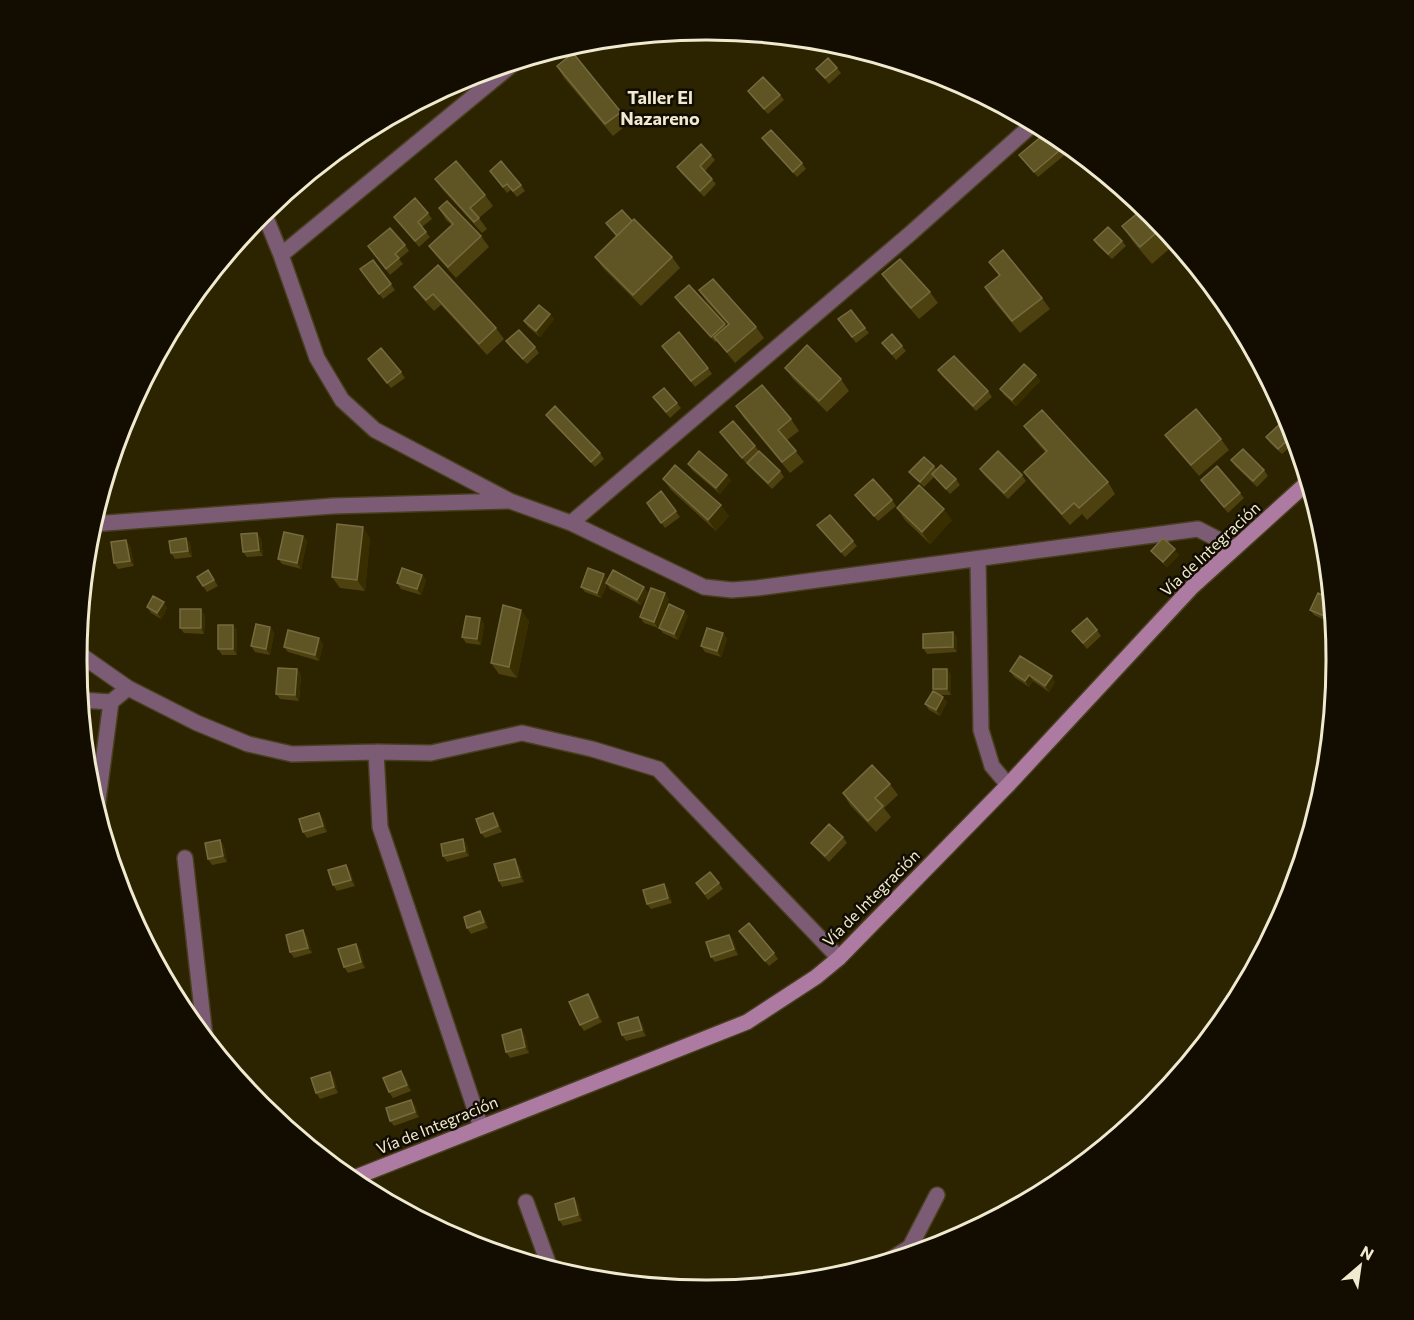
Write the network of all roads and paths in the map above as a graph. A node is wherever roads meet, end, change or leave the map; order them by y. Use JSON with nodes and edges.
{"nodes":[{"id":1,"x":496,"y":78,"type":"edge"},
{"id":2,"x":1027,"y":129,"type":"edge"},
{"id":3,"x":268,"y":223,"type":"edge"},
{"id":4,"x":281,"y":255,"type":"junction"},
{"id":5,"x":1302,"y":488,"type":"edge"},
{"id":6,"x":510,"y":501,"type":"junction"},
{"id":7,"x":103,"y":523,"type":"edge"},
{"id":8,"x":571,"y":523,"type":"junction"},
{"id":9,"x":1235,"y":548,"type":"junction"},
{"id":10,"x":978,"y":560,"type":"junction"},
{"id":11,"x":87,"y":659,"type":"edge"},
{"id":12,"x":128,"y":688,"type":"junction"},
{"id":13,"x":89,"y":701,"type":"edge"},
{"id":14,"x":111,"y":702,"type":"junction"},
{"id":15,"x":376,"y":752,"type":"junction"},
{"id":16,"x":1008,"y":784,"type":"junction"},
{"id":17,"x":100,"y":785,"type":"edge"},
{"id":18,"x":185,"y":858,"type":"dead end"},
{"id":19,"x":839,"y":958,"type":"junction"},
{"id":20,"x":203,"y":1019,"type":"edge"},
{"id":21,"x":481,"y":1127,"type":"junction"},
{"id":22,"x":362,"y":1174,"type":"edge"},
{"id":23,"x":938,"y":1195,"type":"dead end"},
{"id":24,"x":526,"y":1202,"type":"dead end"},
{"id":25,"x":911,"y":1245,"type":"edge"},
{"id":26,"x":546,"y":1258,"type":"edge"}],
"edges":[{"from":1,"to":4,"type":"street"},
{"from":2,"to":8,"type":"street"},
{"from":3,"to":4,"type":"street"},
{"from":4,"to":6,"type":"street"},
{"from":5,"to":9,"type":"main road","name":"Vía de Integración"},
{"from":6,"to":7,"type":"street"},
{"from":6,"to":8,"type":"street"},
{"from":8,"to":10,"type":"street"},
{"from":9,"to":10,"type":"street"},
{"from":9,"to":16,"type":"main road","name":"Vía de Integración"},
{"from":10,"to":16,"type":"street"},
{"from":11,"to":12,"type":"street"},
{"from":12,"to":14,"type":"street"},
{"from":12,"to":15,"type":"street"},
{"from":13,"to":14,"type":"street"},
{"from":14,"to":17,"type":"street"},
{"from":15,"to":19,"type":"street"},
{"from":15,"to":21,"type":"street"},
{"from":16,"to":19,"type":"main road","name":"Vía de Integración"},
{"from":18,"to":20,"type":"street"},
{"from":19,"to":21,"type":"main road","name":"Vía de Integración"},
{"from":21,"to":22,"type":"main road","name":"Vía de Integración"},
{"from":23,"to":25,"type":"street"},
{"from":24,"to":26,"type":"street"}]}
